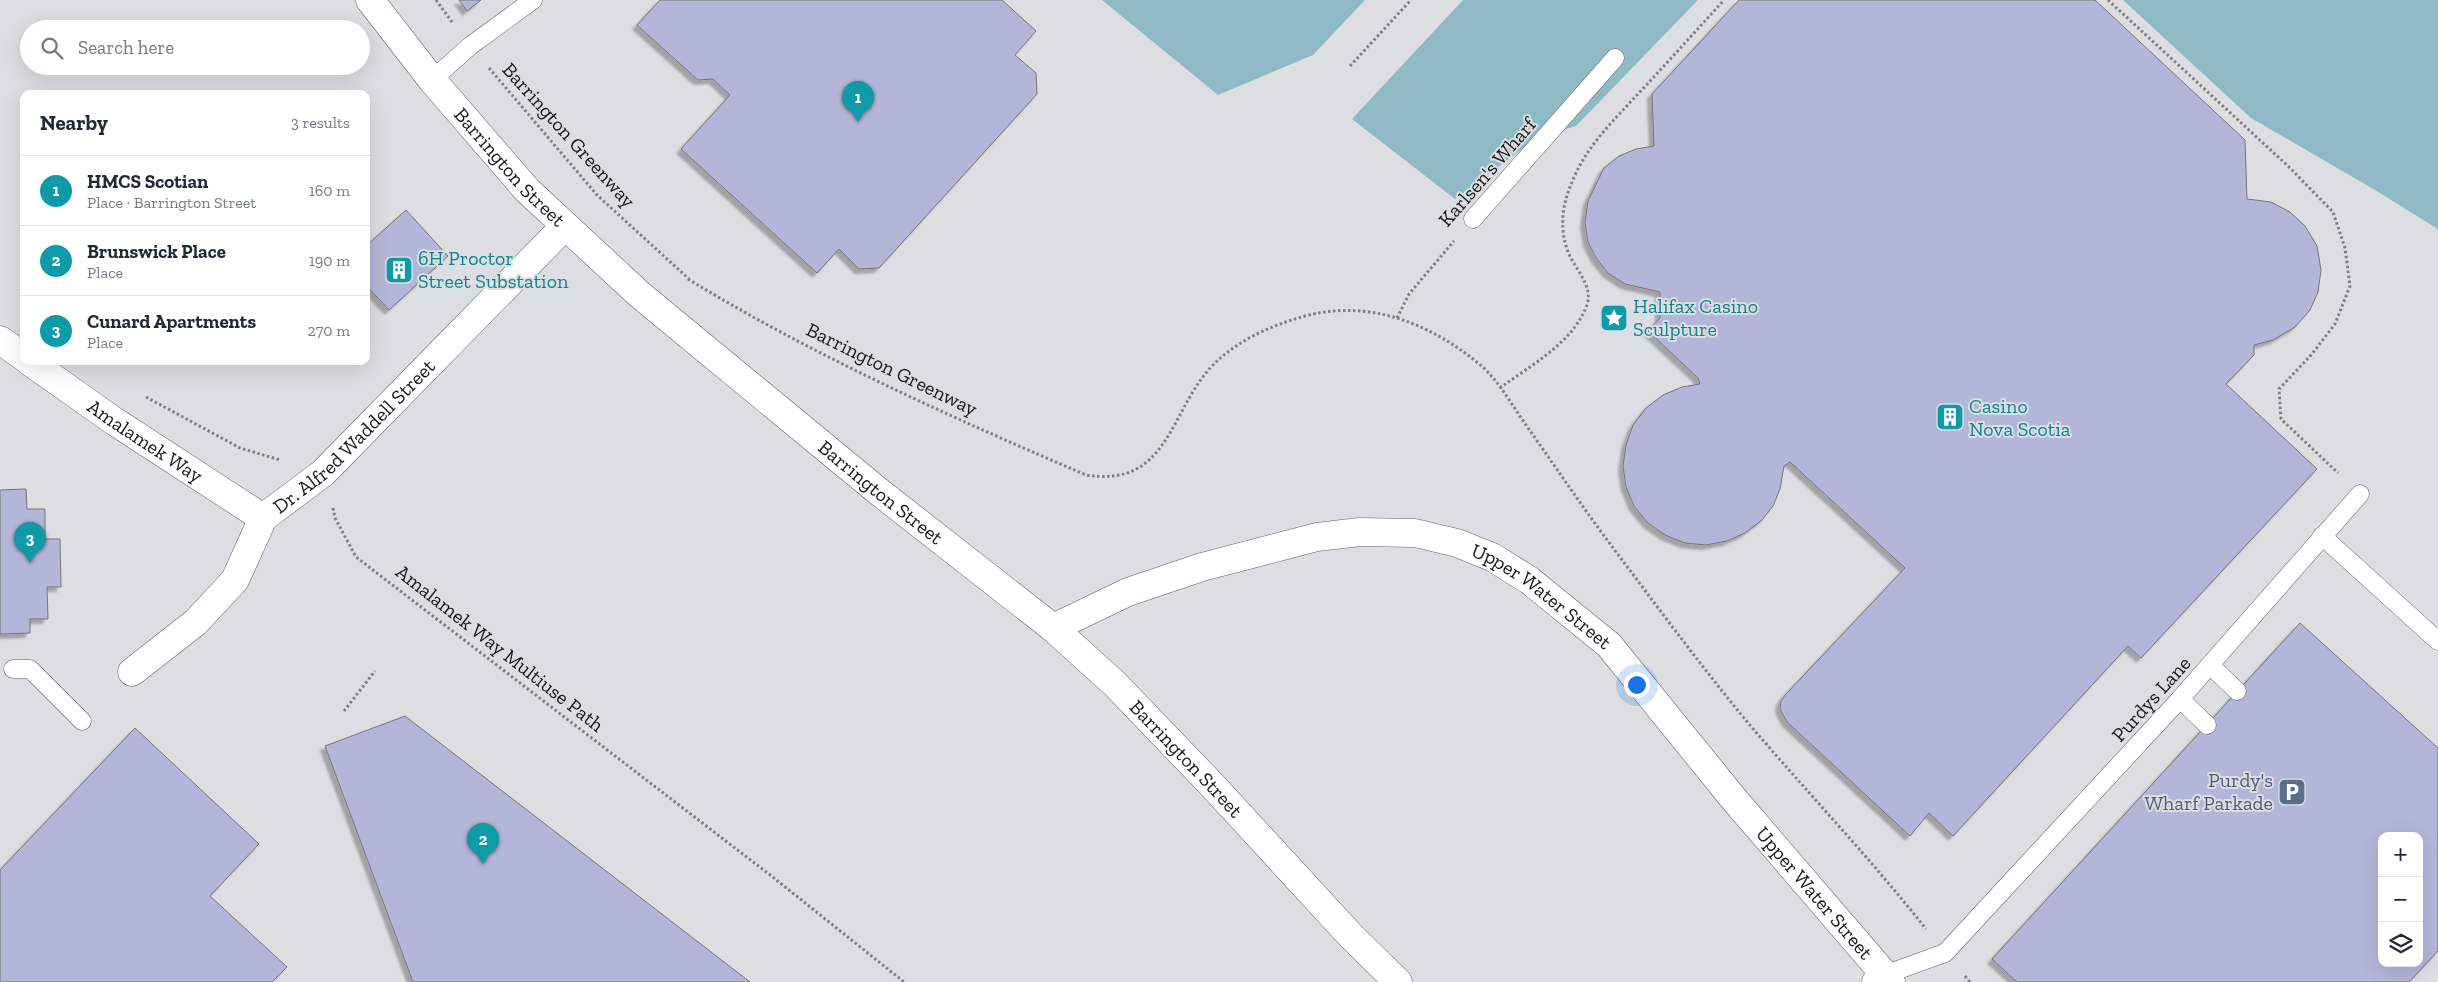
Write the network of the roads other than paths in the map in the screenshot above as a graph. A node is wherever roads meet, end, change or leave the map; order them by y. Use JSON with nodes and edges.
{"nodes":[{"id":1,"x":370,"y":0,"type":"edge"},
{"id":2,"x":533,"y":0,"type":"edge"},
{"id":3,"x":1615,"y":58,"type":"dead end"},
{"id":4,"x":432,"y":80,"type":"junction"},
{"id":5,"x":1473,"y":219,"type":"road end"},
{"id":6,"x":565,"y":226,"type":"junction"},
{"id":7,"x":0,"y":340,"type":"edge"},
{"id":8,"x":20,"y":354,"type":"edge"},
{"id":9,"x":35,"y":365,"type":"edge"},
{"id":10,"x":2360,"y":494,"type":"road end"},
{"id":11,"x":262,"y":518,"type":"junction"},
{"id":12,"x":2322,"y":536,"type":"junction"},
{"id":13,"x":1053,"y":628,"type":"junction"},
{"id":14,"x":2438,"y":641,"type":"edge"},
{"id":15,"x":2210,"y":665,"type":"junction"},
{"id":16,"x":12,"y":669,"type":"dead end"},
{"id":17,"x":132,"y":672,"type":"dead end"},
{"id":18,"x":2237,"y":692,"type":"dead end"},
{"id":19,"x":2180,"y":699,"type":"junction"},
{"id":20,"x":82,"y":721,"type":"dead end"},
{"id":21,"x":2207,"y":725,"type":"dead end"},
{"id":22,"x":1884,"y":980,"type":"edge"},
{"id":23,"x":1398,"y":982,"type":"edge"}],
"edges":[{"from":1,"to":4,"type":"street","name":"Barrington Street"},
{"from":2,"to":4,"type":"lane"},
{"from":3,"to":5,"type":"lane","name":"Karlsen's Wharf"},
{"from":4,"to":6,"type":"street","name":"Barrington Street"},
{"from":6,"to":11,"type":"street","name":"Dr. Alfred Waddell Street"},
{"from":6,"to":13,"type":"street","name":"Barrington Street"},
{"from":7,"to":8,"type":"street"},
{"from":9,"to":11,"type":"street","name":"Amalamek Way"},
{"from":10,"to":12,"type":"lane","name":"Purdys Lane"},
{"from":11,"to":17,"type":"street","name":"Dr. Alfred Waddell Street"},
{"from":12,"to":14,"type":"lane"},
{"from":12,"to":15,"type":"lane","name":"Purdys Lane"},
{"from":13,"to":22,"type":"street","name":"Upper Water Street"},
{"from":13,"to":23,"type":"street","name":"Barrington Street"},
{"from":15,"to":18,"type":"lane"},
{"from":15,"to":19,"type":"lane","name":"Purdys Lane"},
{"from":16,"to":20,"type":"lane"},
{"from":19,"to":21,"type":"lane"},
{"from":19,"to":22,"type":"lane","name":"Purdys Lane"}]}
